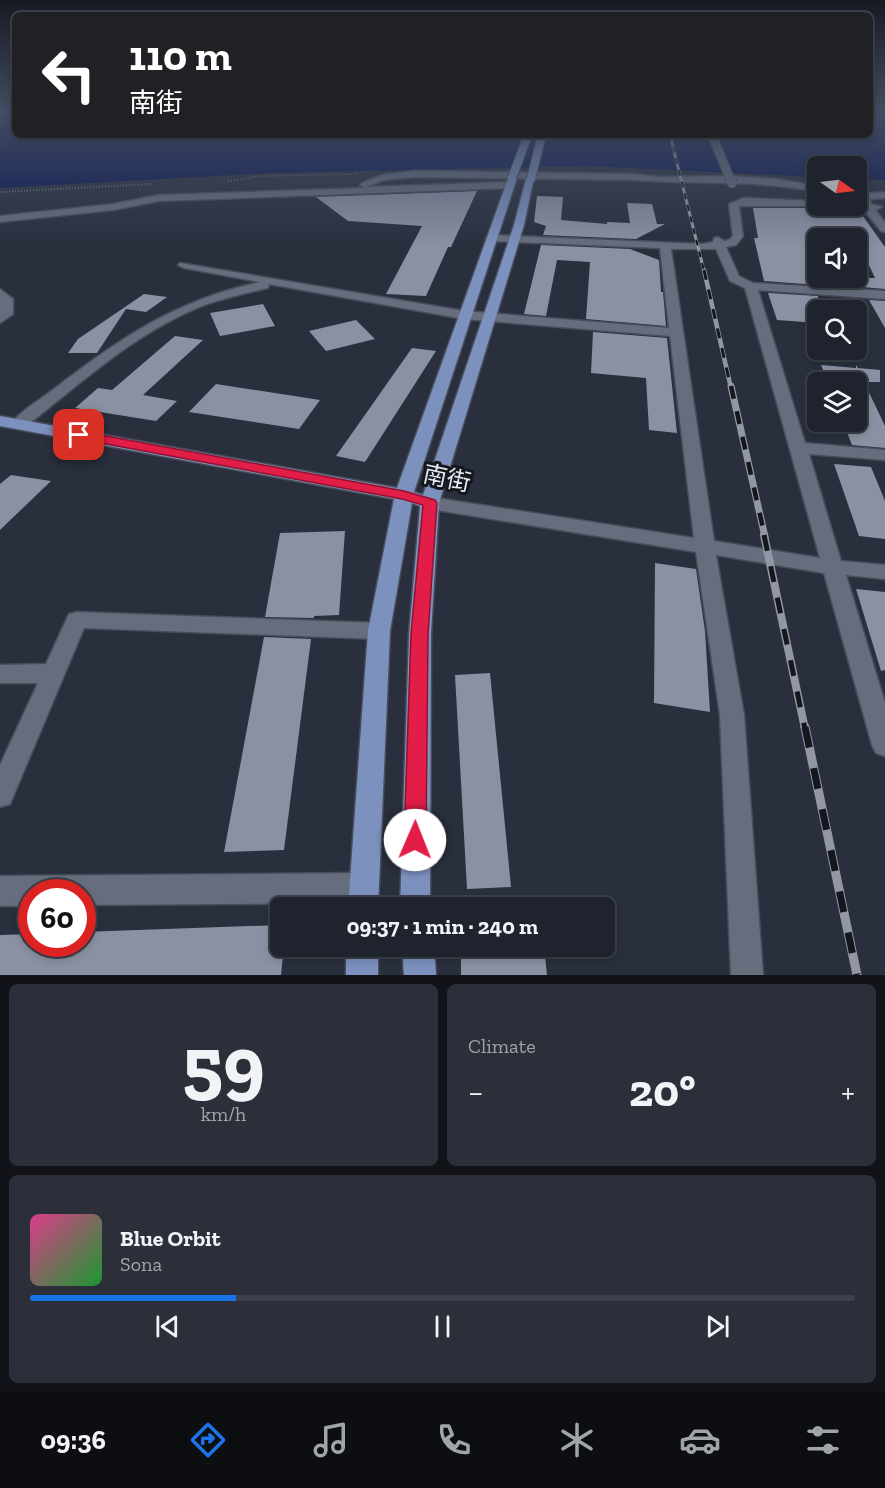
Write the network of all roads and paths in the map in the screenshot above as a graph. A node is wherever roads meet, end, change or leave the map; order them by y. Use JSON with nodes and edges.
{"nodes":[{"id":1,"x":520,"y":156,"type":"edge"},
{"id":2,"x":537,"y":156,"type":"edge"},
{"id":3,"x":721,"y":156,"type":"edge"},
{"id":4,"x":658,"y":179,"type":"junction"},
{"id":5,"x":511,"y":181,"type":"junction"},
{"id":6,"x":530,"y":182,"type":"junction"},
{"id":7,"x":807,"y":186,"type":"edge"},
{"id":8,"x":351,"y":191,"type":"junction"},
{"id":9,"x":885,"y":195,"type":"edge"},
{"id":10,"x":867,"y":196,"type":"edge"},
{"id":11,"x":744,"y":201,"type":"junction"},
{"id":12,"x":807,"y":204,"type":"edge"},
{"id":13,"x":867,"y":206,"type":"edge"},
{"id":14,"x":885,"y":208,"type":"edge"},
{"id":15,"x":867,"y":210,"type":"edge"},
{"id":16,"x":0,"y":219,"type":"edge"},
{"id":17,"x":885,"y":229,"type":"edge"},
{"id":18,"x":493,"y":234,"type":"junction"},
{"id":19,"x":515,"y":235,"type":"junction"},
{"id":20,"x":720,"y":242,"type":"junction"},
{"id":21,"x":665,"y":247,"type":"junction"},
{"id":22,"x":184,"y":265,"type":"dead end"},
{"id":23,"x":279,"y":283,"type":"junction"},
{"id":24,"x":752,"y":286,"type":"junction"},
{"id":25,"x":0,"y":293,"type":"edge"},
{"id":26,"x":885,"y":295,"type":"edge"},
{"id":27,"x":464,"y":315,"type":"junction"},
{"id":28,"x":490,"y":317,"type":"junction"},
{"id":29,"x":0,"y":319,"type":"edge"},
{"id":30,"x":677,"y":333,"type":"junction"},
{"id":31,"x":0,"y":421,"type":"edge"},
{"id":32,"x":19,"y":424,"type":"junction"},
{"id":33,"x":799,"y":448,"type":"junction"},
{"id":34,"x":885,"y":455,"type":"edge"},
{"id":35,"x":404,"y":495,"type":"junction"},
{"id":36,"x":430,"y":503,"type":"junction"},
{"id":37,"x":705,"y":546,"type":"junction"},
{"id":38,"x":833,"y":567,"type":"junction"},
{"id":39,"x":885,"y":572,"type":"edge"},
{"id":40,"x":379,"y":631,"type":"junction"},
{"id":41,"x":53,"y":673,"type":"junction"},
{"id":42,"x":0,"y":674,"type":"edge"},
{"id":43,"x":885,"y":745,"type":"edge"},
{"id":44,"x":0,"y":795,"type":"edge"},
{"id":45,"x":0,"y":891,"type":"edge"},
{"id":46,"x":311,"y":897,"type":"edge"},
{"id":47,"x":363,"y":897,"type":"edge"},
{"id":48,"x":415,"y":897,"type":"edge"},
{"id":49,"x":362,"y":957,"type":"edge"},
{"id":50,"x":419,"y":957,"type":"edge"},
{"id":51,"x":362,"y":975,"type":"edge"},
{"id":52,"x":420,"y":975,"type":"edge"},
{"id":53,"x":747,"y":975,"type":"edge"}],
"edges":[{"from":1,"to":5,"type":"main road","bridge":true},
{"from":2,"to":6,"type":"main road","bridge":true},
{"from":3,"to":11,"type":"street","bridge":true},
{"from":4,"to":6,"type":"street"},
{"from":4,"to":7,"type":"street"},
{"from":4,"to":8,"type":"street"},
{"from":5,"to":8,"type":"street"},
{"from":5,"to":18,"type":"main road"},
{"from":6,"to":19,"type":"main road"},
{"from":8,"to":16,"type":"street"},
{"from":9,"to":10,"type":"street"},
{"from":11,"to":12,"type":"street"},
{"from":11,"to":20,"type":"street"},
{"from":13,"to":14,"type":"street"},
{"from":15,"to":17,"type":"street"},
{"from":18,"to":19,"type":"street"},
{"from":18,"to":27,"type":"main road"},
{"from":19,"to":20,"type":"street"},
{"from":19,"to":21,"type":"street"},
{"from":19,"to":28,"type":"main road"},
{"from":20,"to":21,"type":"street"},
{"from":20,"to":24,"type":"street"},
{"from":21,"to":30,"type":"street"},
{"from":22,"to":23,"type":"street"},
{"from":23,"to":27,"type":"street"},
{"from":23,"to":32,"type":"street"},
{"from":24,"to":26,"type":"street"},
{"from":24,"to":33,"type":"street"},
{"from":25,"to":29,"type":"street"},
{"from":27,"to":28,"type":"street"},
{"from":27,"to":35,"type":"main road"},
{"from":28,"to":30,"type":"street"},
{"from":28,"to":36,"type":"main road"},
{"from":30,"to":37,"type":"street"},
{"from":31,"to":32,"type":"main road","name":"南街"},
{"from":32,"to":35,"type":"main road","name":"南街"},
{"from":33,"to":34,"type":"street"},
{"from":33,"to":38,"type":"street"},
{"from":35,"to":36,"type":"main road","name":"南街"},
{"from":35,"to":40,"type":"main road"},
{"from":36,"to":37,"type":"street","name":"南街"},
{"from":36,"to":48,"type":"main road"},
{"from":37,"to":38,"type":"street","name":"南街"},
{"from":37,"to":53,"type":"street"},
{"from":38,"to":39,"type":"street","name":"南街"},
{"from":38,"to":43,"type":"street"},
{"from":40,"to":41,"type":"street"},
{"from":40,"to":47,"type":"main road"},
{"from":41,"to":42,"type":"street"},
{"from":41,"to":44,"type":"street"},
{"from":45,"to":46,"type":"street"},
{"from":49,"to":51,"type":"main road"},
{"from":50,"to":52,"type":"main road"}]}
